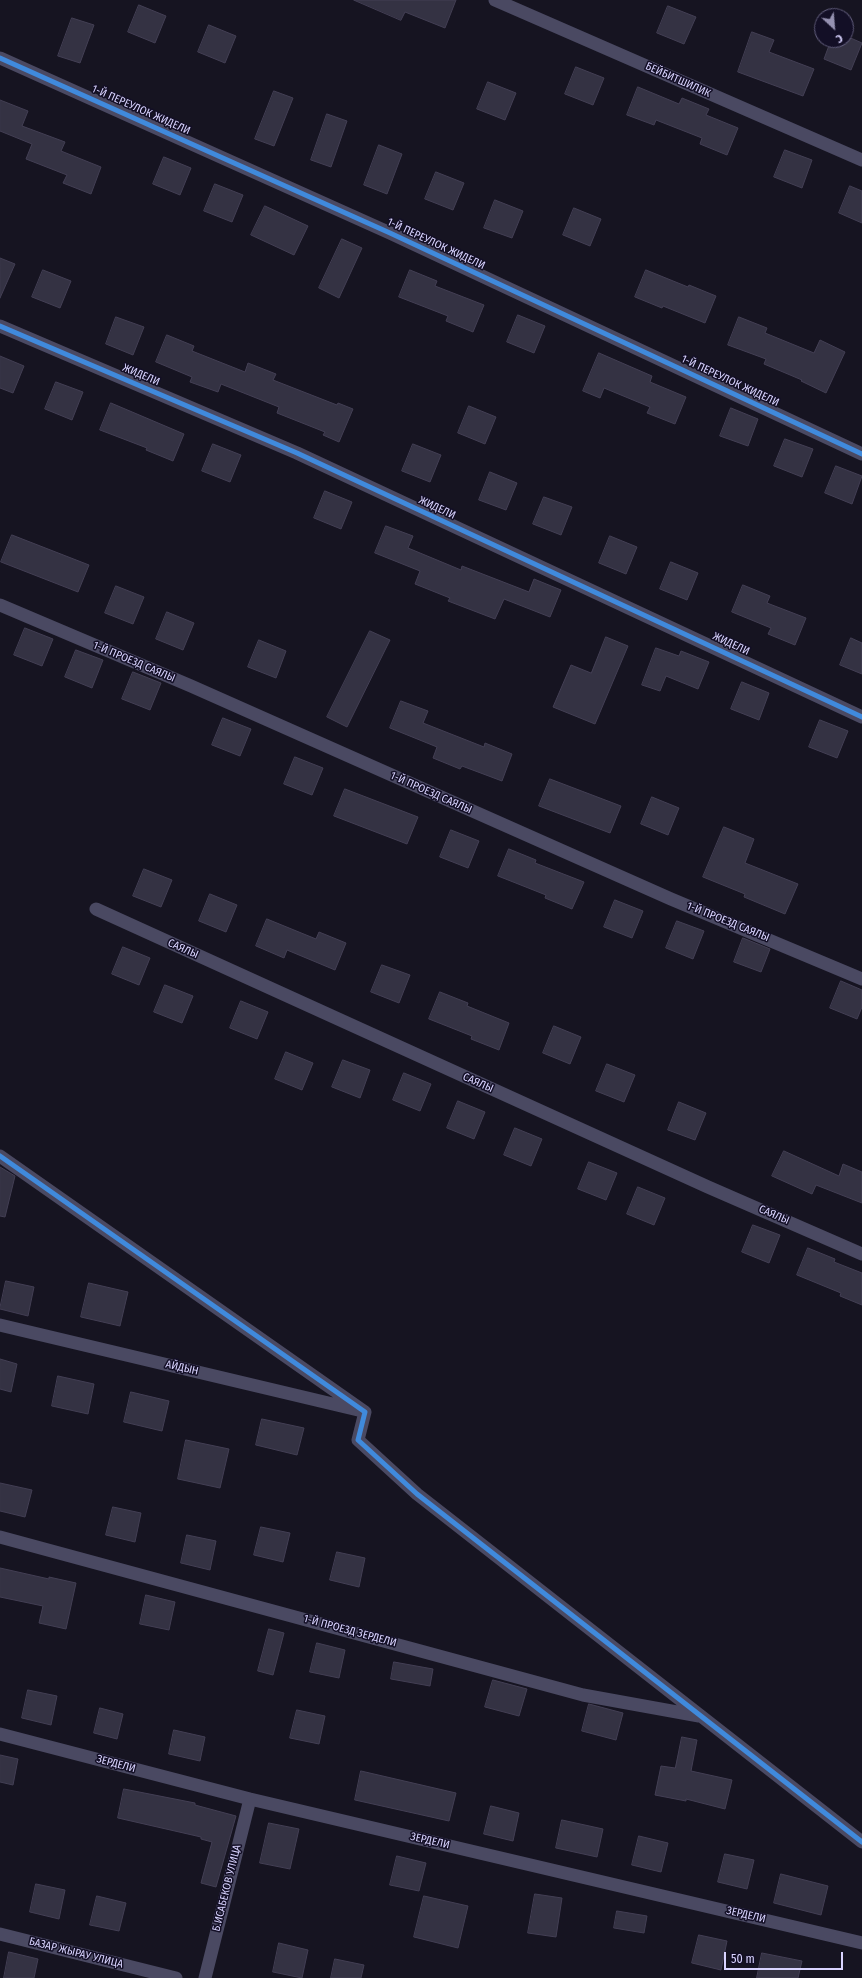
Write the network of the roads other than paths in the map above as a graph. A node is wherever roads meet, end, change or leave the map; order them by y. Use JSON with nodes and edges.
{"nodes":[{"id":1,"x":495,"y":0,"type":"edge"},
{"id":2,"x":0,"y":58,"type":"edge"},
{"id":3,"x":862,"y":160,"type":"edge"},
{"id":4,"x":0,"y":326,"type":"edge"},
{"id":5,"x":862,"y":454,"type":"edge"},
{"id":6,"x":0,"y":606,"type":"edge"},
{"id":7,"x":862,"y":716,"type":"edge"},
{"id":8,"x":96,"y":909,"type":"dead end"},
{"id":9,"x":862,"y":979,"type":"edge"},
{"id":10,"x":0,"y":1156,"type":"edge"},
{"id":11,"x":862,"y":1254,"type":"edge"},
{"id":12,"x":0,"y":1324,"type":"edge"},
{"id":13,"x":365,"y":1412,"type":"junction"},
{"id":14,"x":0,"y":1537,"type":"edge"},
{"id":15,"x":702,"y":1717,"type":"junction"},
{"id":16,"x":0,"y":1734,"type":"edge"},
{"id":17,"x":250,"y":1799,"type":"junction"},
{"id":18,"x":862,"y":1842,"type":"edge"},
{"id":19,"x":0,"y":1934,"type":"edge"},
{"id":20,"x":862,"y":1943,"type":"edge"},
{"id":21,"x":176,"y":1978,"type":"edge"},
{"id":22,"x":205,"y":1978,"type":"edge"}],
"edges":[{"from":1,"to":3,"type":"street","name":"БЕЙБИТШИЛИК"},
{"from":2,"to":5,"type":"street","name":"1-Й ПЕРЕУЛОК ЖИДЕЛИ"},
{"from":4,"to":7,"type":"street","name":"ЖИДЕЛИ"},
{"from":6,"to":9,"type":"street","name":"1-Й ПРОЕЗД САЯЛЫ"},
{"from":8,"to":11,"type":"street","name":"САЯЛЫ"},
{"from":10,"to":13,"type":"street"},
{"from":12,"to":13,"type":"street","name":"АЙДЫН"},
{"from":13,"to":15,"type":"street"},
{"from":14,"to":15,"type":"street","name":"1-Й ПРОЕЗД ЗЕРДЕЛИ"},
{"from":15,"to":18,"type":"street"},
{"from":16,"to":17,"type":"street","name":"ЗЕРДЕЛИ"},
{"from":17,"to":20,"type":"street","name":"ЗЕРДЕЛИ"},
{"from":17,"to":22,"type":"street","name":"Б.ИСАБЕКОВ УЛИЦА"},
{"from":19,"to":21,"type":"street","name":"БАЗАР ЖЫРАУ УЛИЦА"}]}
